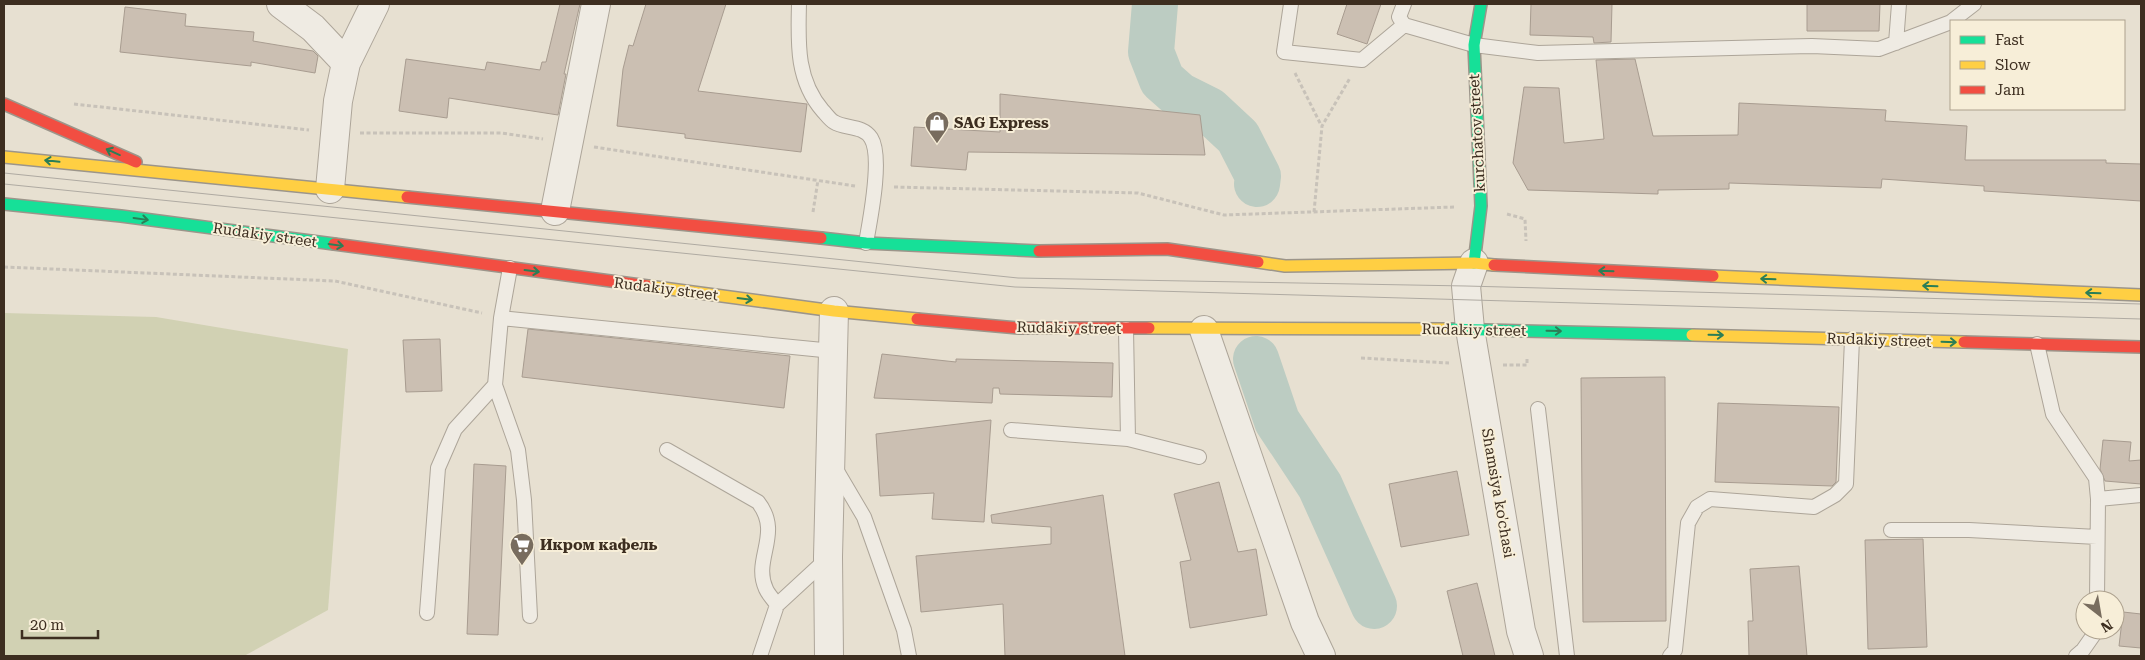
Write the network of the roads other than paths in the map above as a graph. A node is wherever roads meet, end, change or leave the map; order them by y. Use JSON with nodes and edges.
{"nodes":[{"id":1,"x":281,"y":4,"type":"edge"},
{"id":2,"x":376,"y":4,"type":"edge"},
{"id":3,"x":596,"y":4,"type":"edge"},
{"id":4,"x":799,"y":4,"type":"edge"},
{"id":5,"x":1291,"y":4,"type":"edge"},
{"id":6,"x":1404,"y":4,"type":"edge"},
{"id":7,"x":1481,"y":4,"type":"edge"},
{"id":8,"x":1899,"y":4,"type":"edge"},
{"id":9,"x":1974,"y":4,"type":"edge"},
{"id":10,"x":1953,"y":20,"type":"edge"},
{"id":11,"x":1950,"y":22,"type":"edge"},
{"id":12,"x":1404,"y":25,"type":"junction"},
{"id":13,"x":1896,"y":43,"type":"junction"},
{"id":14,"x":1474,"y":45,"type":"junction"},
{"id":15,"x":346,"y":63,"type":"junction"},
{"id":16,"x":4,"y":104,"type":"edge"},
{"id":17,"x":4,"y":156,"type":"edge"},
{"id":18,"x":158,"y":172,"type":"junction"},
{"id":19,"x":330,"y":189,"type":"junction"},
{"id":20,"x":4,"y":204,"type":"edge"},
{"id":21,"x":555,"y":211,"type":"junction"},
{"id":22,"x":121,"y":216,"type":"junction"},
{"id":23,"x":23,"y":218,"type":"dead end"},
{"id":24,"x":866,"y":243,"type":"junction"},
{"id":25,"x":1474,"y":263,"type":"junction"},
{"id":26,"x":510,"y":268,"type":"junction"},
{"id":27,"x":2141,"y":295,"type":"edge"},
{"id":28,"x":834,"y":310,"type":"junction"},
{"id":29,"x":501,"y":318,"type":"junction"},
{"id":30,"x":1126,"y":329,"type":"junction"},
{"id":31,"x":1470,"y":329,"type":"junction"},
{"id":32,"x":1204,"y":330,"type":"junction"},
{"id":33,"x":1852,"y":339,"type":"junction"},
{"id":34,"x":2037,"y":344,"type":"junction"},
{"id":35,"x":2141,"y":347,"type":"edge"},
{"id":36,"x":833,"y":351,"type":"junction"},
{"id":37,"x":495,"y":385,"type":"junction"},
{"id":38,"x":1538,"y":408,"type":"dead end"},
{"id":39,"x":1011,"y":430,"type":"dead end"},
{"id":40,"x":1128,"y":439,"type":"junction"},
{"id":41,"x":667,"y":450,"type":"dead end"},
{"id":42,"x":1199,"y":457,"type":"dead end"},
{"id":43,"x":830,"y":458,"type":"junction"},
{"id":44,"x":2141,"y":495,"type":"edge"},
{"id":45,"x":2098,"y":499,"type":"junction"},
{"id":46,"x":1891,"y":530,"type":"dead end"},
{"id":47,"x":2097,"y":537,"type":"junction"},
{"id":48,"x":828,"y":557,"type":"junction"},
{"id":49,"x":2097,"y":590,"type":"edge"},
{"id":50,"x":777,"y":605,"type":"junction"},
{"id":51,"x":427,"y":613,"type":"dead end"},
{"id":52,"x":530,"y":616,"type":"dead end"},
{"id":53,"x":2090,"y":640,"type":"edge"},
{"id":54,"x":760,"y":656,"type":"edge"},
{"id":55,"x":829,"y":656,"type":"edge"},
{"id":56,"x":909,"y":656,"type":"edge"},
{"id":57,"x":1320,"y":656,"type":"edge"},
{"id":58,"x":1529,"y":656,"type":"edge"},
{"id":59,"x":1567,"y":656,"type":"edge"},
{"id":60,"x":1670,"y":656,"type":"edge"},
{"id":61,"x":2076,"y":656,"type":"edge"}],
"edges":[{"from":1,"to":15,"type":"street"},
{"from":2,"to":15,"type":"street"},
{"from":3,"to":21,"type":"street"},
{"from":4,"to":24,"type":"lane"},
{"from":5,"to":12,"type":"lane"},
{"from":6,"to":12,"type":"lane"},
{"from":7,"to":14,"type":"main road","name":"kurchatov street"},
{"from":8,"to":13,"type":"lane"},
{"from":9,"to":10,"type":"lane"},
{"from":11,"to":13,"type":"lane"},
{"from":12,"to":14,"type":"lane"},
{"from":13,"to":14,"type":"lane"},
{"from":14,"to":25,"type":"main road","name":"kurchatov street"},
{"from":15,"to":19,"type":"street"},
{"from":18,"to":16,"type":"main road","one_way":true},
{"from":18,"to":17,"type":"main road","one_way":true},
{"from":18,"to":19,"type":"main road"},
{"from":19,"to":21,"type":"main road"},
{"from":20,"to":22,"type":"main road","name":"Rudakiy street"},
{"from":21,"to":24,"type":"main road"},
{"from":22,"to":23,"type":"main road"},
{"from":22,"to":26,"type":"main road","name":"Rudakiy street","one_way":true},
{"from":24,"to":25,"type":"main road"},
{"from":27,"to":25,"type":"main road","one_way":true},
{"from":25,"to":31,"type":"street","name":"Shamsiya ko'chasi"},
{"from":26,"to":28,"type":"main road","name":"Rudakiy street","one_way":true},
{"from":26,"to":29,"type":"lane"},
{"from":28,"to":30,"type":"main road","name":"Rudakiy street"},
{"from":28,"to":36,"type":"street"},
{"from":29,"to":36,"type":"lane"},
{"from":29,"to":37,"type":"lane"},
{"from":30,"to":32,"type":"main road","name":"Rudakiy street"},
{"from":30,"to":40,"type":"lane"},
{"from":31,"to":32,"type":"main road","name":"Rudakiy street"},
{"from":31,"to":33,"type":"main road","name":"Rudakiy street","one_way":true},
{"from":31,"to":58,"type":"street","name":"Shamsiya ko'chasi"},
{"from":32,"to":57,"type":"street"},
{"from":33,"to":34,"type":"main road","name":"Rudakiy street","one_way":true},
{"from":33,"to":60,"type":"lane"},
{"from":34,"to":35,"type":"main road","name":"Rudakiy street"},
{"from":34,"to":45,"type":"lane"},
{"from":36,"to":43,"type":"street"},
{"from":37,"to":51,"type":"lane"},
{"from":37,"to":52,"type":"lane"},
{"from":38,"to":59,"type":"lane"},
{"from":39,"to":40,"type":"lane"},
{"from":40,"to":42,"type":"lane"},
{"from":41,"to":50,"type":"lane"},
{"from":43,"to":48,"type":"street"},
{"from":43,"to":56,"type":"lane"},
{"from":44,"to":45,"type":"lane"},
{"from":45,"to":47,"type":"lane"},
{"from":46,"to":47,"type":"lane"},
{"from":47,"to":49,"type":"lane"},
{"from":48,"to":50,"type":"lane"},
{"from":48,"to":55,"type":"street"},
{"from":50,"to":54,"type":"lane"},
{"from":53,"to":61,"type":"lane"}]}
